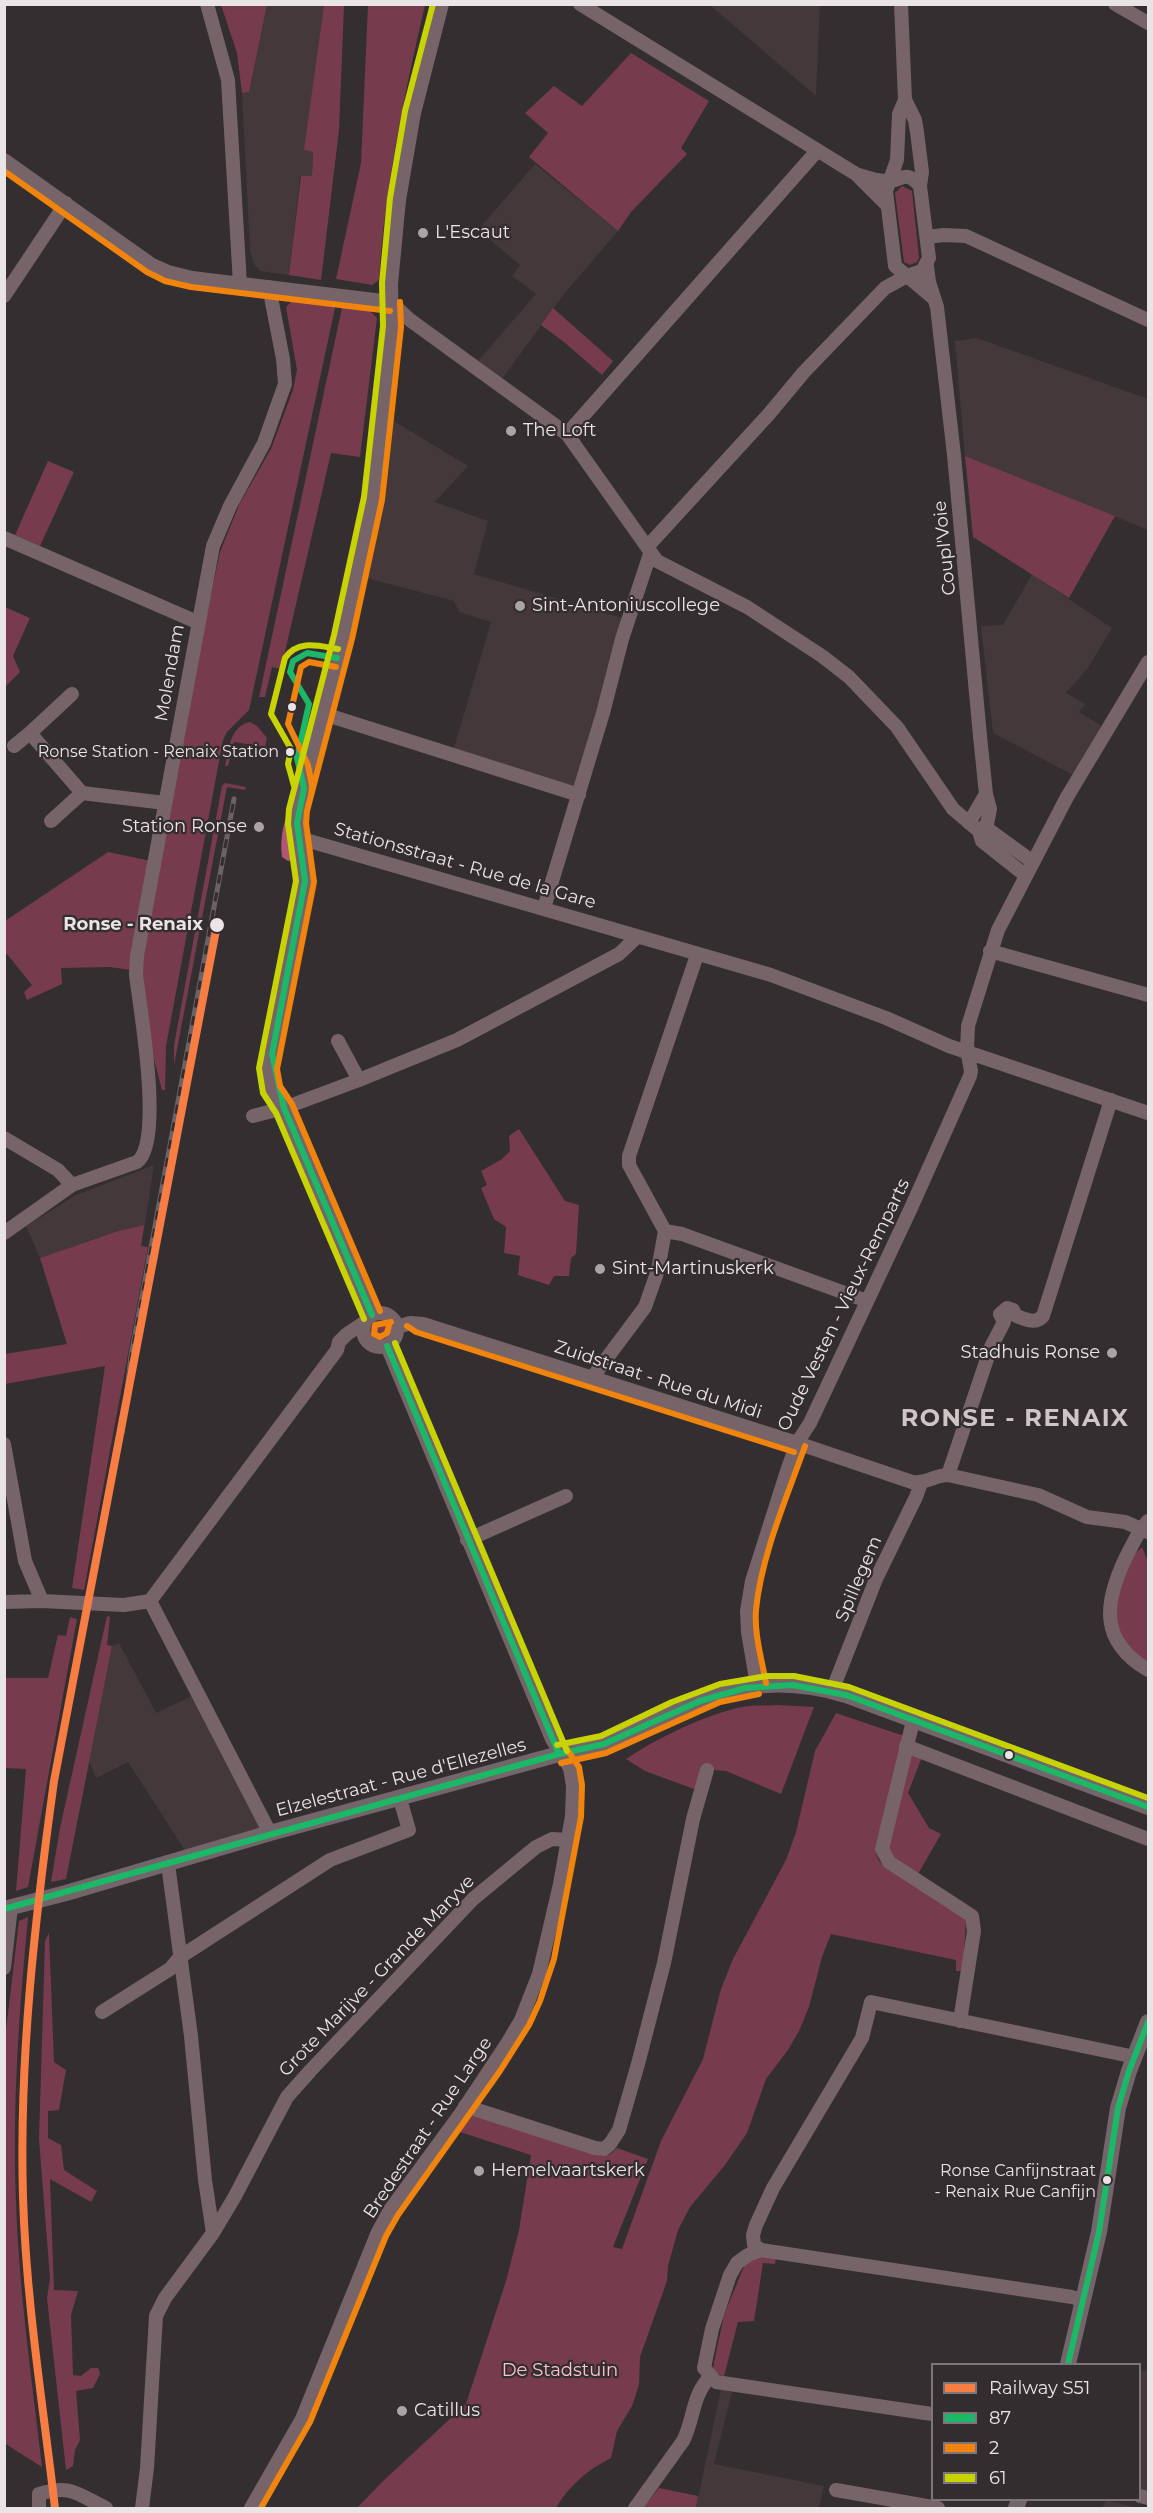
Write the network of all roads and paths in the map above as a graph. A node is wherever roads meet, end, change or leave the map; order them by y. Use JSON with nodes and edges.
{"nodes":[{"id":1,"x":207,"y":4,"type":"edge"},
{"id":2,"x":442,"y":4,"type":"edge"},
{"id":3,"x":580,"y":4,"type":"edge"},
{"id":4,"x":901,"y":4,"type":"edge"},
{"id":5,"x":1115,"y":4,"type":"edge"},
{"id":6,"x":1149,"y":22,"type":"edge"},
{"id":7,"x":904,"y":100,"type":"junction"},
{"id":8,"x":816,"y":151,"type":"junction"},
{"id":9,"x":4,"y":160,"type":"edge"},
{"id":10,"x":856,"y":174,"type":"junction"},
{"id":11,"x":891,"y":181,"type":"junction"},
{"id":12,"x":920,"y":186,"type":"junction"},
{"id":13,"x":66,"y":203,"type":"junction"},
{"id":14,"x":886,"y":204,"type":"junction"},
{"id":15,"x":927,"y":237,"type":"junction"},
{"id":16,"x":927,"y":266,"type":"junction"},
{"id":17,"x":907,"y":276,"type":"junction"},
{"id":18,"x":240,"y":284,"type":"junction"},
{"id":19,"x":276,"y":288,"type":"junction"},
{"id":20,"x":4,"y":296,"type":"edge"},
{"id":21,"x":934,"y":298,"type":"junction"},
{"id":22,"x":391,"y":302,"type":"junction"},
{"id":23,"x":1149,"y":320,"type":"edge"},
{"id":24,"x":567,"y":434,"type":"junction"},
{"id":25,"x":4,"y":538,"type":"edge"},
{"id":26,"x":649,"y":551,"type":"junction"},
{"id":27,"x":197,"y":622,"type":"junction"},
{"id":28,"x":1149,"y":662,"type":"edge"},
{"id":29,"x":72,"y":694,"type":"dead end"},
{"id":30,"x":324,"y":714,"type":"junction"},
{"id":31,"x":30,"y":733,"type":"junction"},
{"id":32,"x":14,"y":746,"type":"dead end"},
{"id":33,"x":82,"y":793,"type":"junction"},
{"id":34,"x":579,"y":795,"type":"junction"},
{"id":35,"x":165,"y":803,"type":"junction"},
{"id":36,"x":51,"y":821,"type":"dead end"},
{"id":37,"x":974,"y":827,"type":"junction"},
{"id":38,"x":299,"y":838,"type":"junction"},
{"id":39,"x":1033,"y":862,"type":"junction"},
{"id":40,"x":1025,"y":875,"type":"junction"},
{"id":41,"x":544,"y":908,"type":"junction"},
{"id":42,"x":637,"y":937,"type":"junction"},
{"id":43,"x":990,"y":951,"type":"junction"},
{"id":44,"x":697,"y":955,"type":"junction"},
{"id":45,"x":1149,"y":995,"type":"edge"},
{"id":46,"x":338,"y":1041,"type":"dead end"},
{"id":47,"x":966,"y":1050,"type":"junction"},
{"id":48,"x":359,"y":1080,"type":"junction"},
{"id":49,"x":1110,"y":1100,"type":"junction"},
{"id":50,"x":284,"y":1108,"type":"junction"},
{"id":51,"x":1149,"y":1113,"type":"edge"},
{"id":52,"x":254,"y":1116,"type":"dead end"},
{"id":53,"x":4,"y":1138,"type":"edge"},
{"id":54,"x":72,"y":1185,"type":"junction"},
{"id":55,"x":665,"y":1231,"type":"junction"},
{"id":56,"x":4,"y":1233,"type":"edge"},
{"id":57,"x":867,"y":1301,"type":"junction"},
{"id":58,"x":388,"y":1314,"type":"junction"},
{"id":59,"x":368,"y":1318,"type":"junction"},
{"id":60,"x":419,"y":1323,"type":"junction"},
{"id":61,"x":398,"y":1327,"type":"junction"},
{"id":62,"x":367,"y":1341,"type":"junction"},
{"id":63,"x":387,"y":1346,"type":"junction"},
{"id":64,"x":338,"y":1348,"type":"junction"},
{"id":65,"x":592,"y":1378,"type":"junction"},
{"id":66,"x":798,"y":1443,"type":"junction"},
{"id":67,"x":4,"y":1444,"type":"edge"},
{"id":68,"x":7,"y":1470,"type":"edge"},
{"id":69,"x":948,"y":1475,"type":"junction"},
{"id":70,"x":921,"y":1483,"type":"junction"},
{"id":71,"x":566,"y":1496,"type":"dead end"},
{"id":72,"x":1146,"y":1527,"type":"edge"},
{"id":73,"x":467,"y":1540,"type":"junction"},
{"id":74,"x":42,"y":1601,"type":"junction"},
{"id":75,"x":150,"y":1601,"type":"junction"},
{"id":76,"x":4,"y":1602,"type":"edge"},
{"id":77,"x":1149,"y":1670,"type":"edge"},
{"id":78,"x":757,"y":1685,"type":"junction"},
{"id":79,"x":832,"y":1691,"type":"junction"},
{"id":80,"x":913,"y":1721,"type":"junction"},
{"id":81,"x":906,"y":1746,"type":"junction"},
{"id":82,"x":559,"y":1754,"type":"junction"},
{"id":83,"x":707,"y":1770,"type":"dead end"},
{"id":84,"x":400,"y":1799,"type":"junction"},
{"id":85,"x":1149,"y":1807,"type":"edge"},
{"id":86,"x":270,"y":1833,"type":"junction"},
{"id":87,"x":568,"y":1839,"type":"junction"},
{"id":88,"x":1149,"y":1839,"type":"edge"},
{"id":89,"x":168,"y":1864,"type":"junction"},
{"id":90,"x":8,"y":1908,"type":"edge"},
{"id":91,"x":180,"y":1957,"type":"junction"},
{"id":92,"x":4,"y":1968,"type":"edge"},
{"id":93,"x":102,"y":2012,"type":"dead end"},
{"id":94,"x":960,"y":2020,"type":"junction"},
{"id":95,"x":1149,"y":2022,"type":"edge"},
{"id":96,"x":1135,"y":2057,"type":"junction"},
{"id":97,"x":465,"y":2106,"type":"junction"},
{"id":98,"x":213,"y":2233,"type":"junction"},
{"id":99,"x":760,"y":2249,"type":"junction"},
{"id":100,"x":1083,"y":2301,"type":"junction"},
{"id":101,"x":1068,"y":2363,"type":"edge"},
{"id":102,"x":713,"y":2379,"type":"junction"},
{"id":103,"x":931,"y":2414,"type":"edge"},
{"id":104,"x":836,"y":2490,"type":"dead end"},
{"id":105,"x":39,"y":2508,"type":"edge"},
{"id":106,"x":106,"y":2508,"type":"edge"},
{"id":107,"x":142,"y":2508,"type":"edge"},
{"id":108,"x":251,"y":2508,"type":"edge"},
{"id":109,"x":635,"y":2508,"type":"edge"},
{"id":110,"x":938,"y":2508,"type":"edge"}],
"edges":[{"from":1,"to":18,"type":"street"},
{"from":2,"to":22,"type":"street"},
{"from":3,"to":8,"type":"street"},
{"from":4,"to":7,"type":"street"},
{"from":5,"to":6,"type":"street"},
{"from":7,"to":11,"type":"street"},
{"from":7,"to":12,"type":"street","name":"Coupl'Voie"},
{"from":8,"to":10,"type":"street"},
{"from":8,"to":24,"type":"street"},
{"from":9,"to":13,"type":"street"},
{"from":10,"to":11,"type":"street"},
{"from":10,"to":14,"type":"street"},
{"from":11,"to":12,"type":"street"},
{"from":11,"to":14,"type":"street"},
{"from":12,"to":15,"type":"street","name":"Coupl'Voie"},
{"from":13,"to":18,"type":"street"},
{"from":13,"to":20,"type":"street"},
{"from":14,"to":17,"type":"street"},
{"from":15,"to":16,"type":"street","name":"Coupl'Voie"},
{"from":15,"to":23,"type":"street"},
{"from":16,"to":17,"type":"street"},
{"from":16,"to":21,"type":"street","name":"Coupl'Voie"},
{"from":17,"to":21,"type":"street"},
{"from":17,"to":26,"type":"street"},
{"from":18,"to":19,"type":"street"},
{"from":19,"to":22,"type":"street"},
{"from":19,"to":27,"type":"street","name":"Molendam"},
{"from":21,"to":37,"type":"street","name":"Coupl'Voie"},
{"from":22,"to":24,"type":"street"},
{"from":22,"to":30,"type":"street"},
{"from":24,"to":26,"type":"street"},
{"from":25,"to":27,"type":"street"},
{"from":26,"to":34,"type":"street"},
{"from":26,"to":37,"type":"street"},
{"from":27,"to":35,"type":"street","name":"Molendam"},
{"from":28,"to":39,"type":"street","name":"Oude Vesten - Vieux-Remparts"},
{"from":29,"to":31,"type":"street"},
{"from":30,"to":34,"type":"street"},
{"from":30,"to":38,"type":"street"},
{"from":31,"to":32,"type":"street"},
{"from":31,"to":33,"type":"street"},
{"from":33,"to":35,"type":"street"},
{"from":33,"to":36,"type":"street"},
{"from":34,"to":41,"type":"street"},
{"from":35,"to":54,"type":"street","name":"Molendam"},
{"from":37,"to":39,"type":"street"},
{"from":37,"to":40,"type":"street"},
{"from":38,"to":41,"type":"street","name":"Stationsstraat - Rue de la Gare"},
{"from":38,"to":50,"type":"street"},
{"from":39,"to":40,"type":"street","name":"Oude Vesten - Vieux-Remparts"},
{"from":40,"to":43,"type":"street","name":"Oude Vesten - Vieux-Remparts"},
{"from":41,"to":42,"type":"street","name":"Stationsstraat - Rue de la Gare"},
{"from":42,"to":44,"type":"street","name":"Stationsstraat - Rue de la Gare"},
{"from":42,"to":48,"type":"street"},
{"from":43,"to":45,"type":"street"},
{"from":43,"to":47,"type":"street","name":"Oude Vesten - Vieux-Remparts"},
{"from":44,"to":47,"type":"street","name":"Stationsstraat - Rue de la Gare"},
{"from":44,"to":55,"type":"street"},
{"from":46,"to":48,"type":"street"},
{"from":47,"to":49,"type":"street","name":"Stationsstraat - Rue de la Gare"},
{"from":47,"to":57,"type":"street","name":"Oude Vesten - Vieux-Remparts"},
{"from":48,"to":50,"type":"street"},
{"from":49,"to":51,"type":"street","name":"Stationsstraat - Rue de la Gare"},
{"from":49,"to":69,"type":"street"},
{"from":50,"to":52,"type":"street"},
{"from":50,"to":59,"type":"street"},
{"from":53,"to":54,"type":"street"},
{"from":54,"to":56,"type":"street"},
{"from":55,"to":57,"type":"street"},
{"from":55,"to":65,"type":"street"},
{"from":57,"to":66,"type":"street","name":"Oude Vesten - Vieux-Remparts"},
{"from":58,"to":59,"type":"street"},
{"from":58,"to":60,"type":"street","name":"Zuidstraat - Rue du Midi"},
{"from":58,"to":61,"type":"street"},
{"from":59,"to":62,"type":"street"},
{"from":59,"to":64,"type":"street"},
{"from":60,"to":61,"type":"street","name":"Zuidstraat - Rue du Midi"},
{"from":60,"to":65,"type":"street","name":"Zuidstraat - Rue du Midi"},
{"from":61,"to":63,"type":"street"},
{"from":62,"to":63,"type":"street"},
{"from":62,"to":64,"type":"street"},
{"from":63,"to":73,"type":"street","name":"Bredestraat - Rue Large"},
{"from":64,"to":75,"type":"street"},
{"from":65,"to":66,"type":"street","name":"Zuidstraat - Rue du Midi"},
{"from":66,"to":70,"type":"street","name":"Zuidstraat - Rue du Midi"},
{"from":66,"to":78,"type":"street","name":"Oude Vesten - Vieux-Remparts"},
{"from":67,"to":68,"type":"street"},
{"from":68,"to":74,"type":"street"},
{"from":69,"to":70,"type":"street"},
{"from":69,"to":72,"type":"street"},
{"from":70,"to":79,"type":"street","name":"Spillegem"},
{"from":71,"to":73,"type":"street"},
{"from":72,"to":77,"type":"street"},
{"from":73,"to":82,"type":"street","name":"Bredestraat - Rue Large"},
{"from":74,"to":75,"type":"street"},
{"from":74,"to":76,"type":"street"},
{"from":75,"to":86,"type":"street"},
{"from":78,"to":79,"type":"main road","name":"Elzelestraat - Rue d'Ellezelles"},
{"from":78,"to":82,"type":"main road","name":"Elzelestraat - Rue d'Ellezelles"},
{"from":79,"to":80,"type":"main road","name":"Elzelestraat - Rue d'Ellezelles"},
{"from":80,"to":81,"type":"street"},
{"from":80,"to":85,"type":"main road","name":"Elzelestraat - Rue d'Ellezelles"},
{"from":81,"to":88,"type":"street"},
{"from":81,"to":94,"type":"street"},
{"from":82,"to":84,"type":"main road","name":"Elzelestraat - Rue d'Ellezelles"},
{"from":82,"to":87,"type":"street","name":"Bredestraat - Rue Large"},
{"from":83,"to":97,"type":"street"},
{"from":84,"to":86,"type":"main road","name":"Elzelestraat - Rue d'Ellezelles"},
{"from":84,"to":91,"type":"street"},
{"from":86,"to":89,"type":"main road","name":"Elzelestraat - Rue d'Ellezelles"},
{"from":87,"to":97,"type":"street","name":"Bredestraat - Rue Large"},
{"from":87,"to":98,"type":"street","name":"Grote Marijve - Grande Maryve"},
{"from":89,"to":90,"type":"main road","name":"Elzelestraat - Rue d'Ellezelles"},
{"from":89,"to":91,"type":"street"},
{"from":90,"to":92,"type":"street"},
{"from":91,"to":93,"type":"street"},
{"from":91,"to":98,"type":"street"},
{"from":94,"to":96,"type":"street"},
{"from":94,"to":99,"type":"street"},
{"from":95,"to":96,"type":"main road"},
{"from":96,"to":100,"type":"main road"},
{"from":97,"to":108,"type":"street","name":"Bredestraat - Rue Large"},
{"from":98,"to":107,"type":"street","name":"Grote Marijve - Grande Maryve"},
{"from":99,"to":100,"type":"street"},
{"from":99,"to":102,"type":"street"},
{"from":100,"to":101,"type":"main road"},
{"from":102,"to":103,"type":"street"},
{"from":102,"to":109,"type":"street"},
{"from":104,"to":110,"type":"street"},
{"from":105,"to":106,"type":"street"}]}
